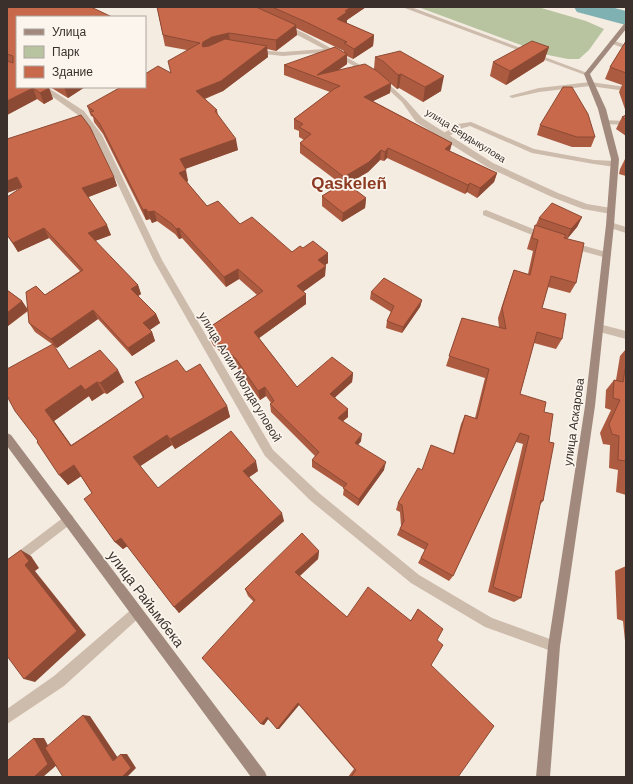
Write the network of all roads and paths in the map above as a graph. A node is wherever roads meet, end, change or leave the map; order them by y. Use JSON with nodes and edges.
{"nodes":[{"id":1,"x":405,"y":7,"type":"edge"},
{"id":2,"x":278,"y":23,"type":"edge"},
{"id":3,"x":624,"y":28,"type":"edge"},
{"id":4,"x":612,"y":42,"type":"junction"},
{"id":5,"x":626,"y":47,"type":"edge"},
{"id":6,"x":245,"y":50,"type":"edge"},
{"id":7,"x":331,"y":50,"type":"junction"},
{"id":8,"x":587,"y":74,"type":"junction"},
{"id":9,"x":590,"y":84,"type":"junction"},
{"id":10,"x":43,"y":88,"type":"edge"},
{"id":11,"x":626,"y":89,"type":"edge"},
{"id":12,"x":512,"y":96,"type":"dead end"},
{"id":13,"x":606,"y":122,"type":"junction"},
{"id":14,"x":626,"y":123,"type":"edge"},
{"id":15,"x":443,"y":136,"type":"junction"},
{"id":16,"x":615,"y":164,"type":"junction"},
{"id":17,"x":611,"y":211,"type":"junction"},
{"id":18,"x":486,"y":213,"type":"dead end"},
{"id":19,"x":610,"y":225,"type":"junction"},
{"id":20,"x":626,"y":230,"type":"edge"},
{"id":21,"x":607,"y":255,"type":"junction"},
{"id":22,"x":599,"y":328,"type":"junction"},
{"id":23,"x":626,"y":336,"type":"edge"},
{"id":24,"x":7,"y":438,"type":"edge"},
{"id":25,"x":68,"y":519,"type":"junction"},
{"id":26,"x":7,"y":567,"type":"edge"},
{"id":27,"x":138,"y":612,"type":"junction"},
{"id":28,"x":554,"y":646,"type":"junction"},
{"id":29,"x":7,"y":717,"type":"edge"},
{"id":30,"x":260,"y":777,"type":"edge"},
{"id":31,"x":543,"y":777,"type":"edge"}],
"edges":[{"from":1,"to":8,"type":"street"},
{"from":2,"to":7,"type":"street","name":"улица Бердыкулова"},
{"from":3,"to":4,"type":"main road"},
{"from":4,"to":5,"type":"street"},
{"from":4,"to":8,"type":"main road"},
{"from":6,"to":7,"type":"street"},
{"from":7,"to":15,"type":"street","name":"улица Бердыкулова"},
{"from":8,"to":9,"type":"main road","name":"улица Аскарова"},
{"from":9,"to":11,"type":"street"},
{"from":9,"to":12,"type":"street"},
{"from":9,"to":13,"type":"main road","name":"улица Аскарова"},
{"from":10,"to":28,"type":"street","name":"улица Алии Молдагуловой"},
{"from":13,"to":14,"type":"street"},
{"from":13,"to":16,"type":"main road","name":"улица Аскарова"},
{"from":15,"to":16,"type":"street"},
{"from":15,"to":17,"type":"street","name":"улица Бердыкулова"},
{"from":16,"to":17,"type":"main road","name":"улица Аскарова"},
{"from":17,"to":19,"type":"main road","name":"улица Аскарова"},
{"from":18,"to":21,"type":"street"},
{"from":19,"to":20,"type":"street"},
{"from":19,"to":21,"type":"main road","name":"улица Аскарова"},
{"from":21,"to":22,"type":"main road","name":"улица Аскарова"},
{"from":22,"to":23,"type":"street"},
{"from":22,"to":28,"type":"main road","name":"улица Аскарова"},
{"from":24,"to":25,"type":"main road","name":"улица Райымбека"},
{"from":25,"to":26,"type":"street"},
{"from":25,"to":27,"type":"main road","name":"улица Райымбека"},
{"from":27,"to":29,"type":"street"},
{"from":27,"to":30,"type":"main road","name":"улица Райымбека"},
{"from":28,"to":31,"type":"main road","name":"улица Аскарова"}]}
